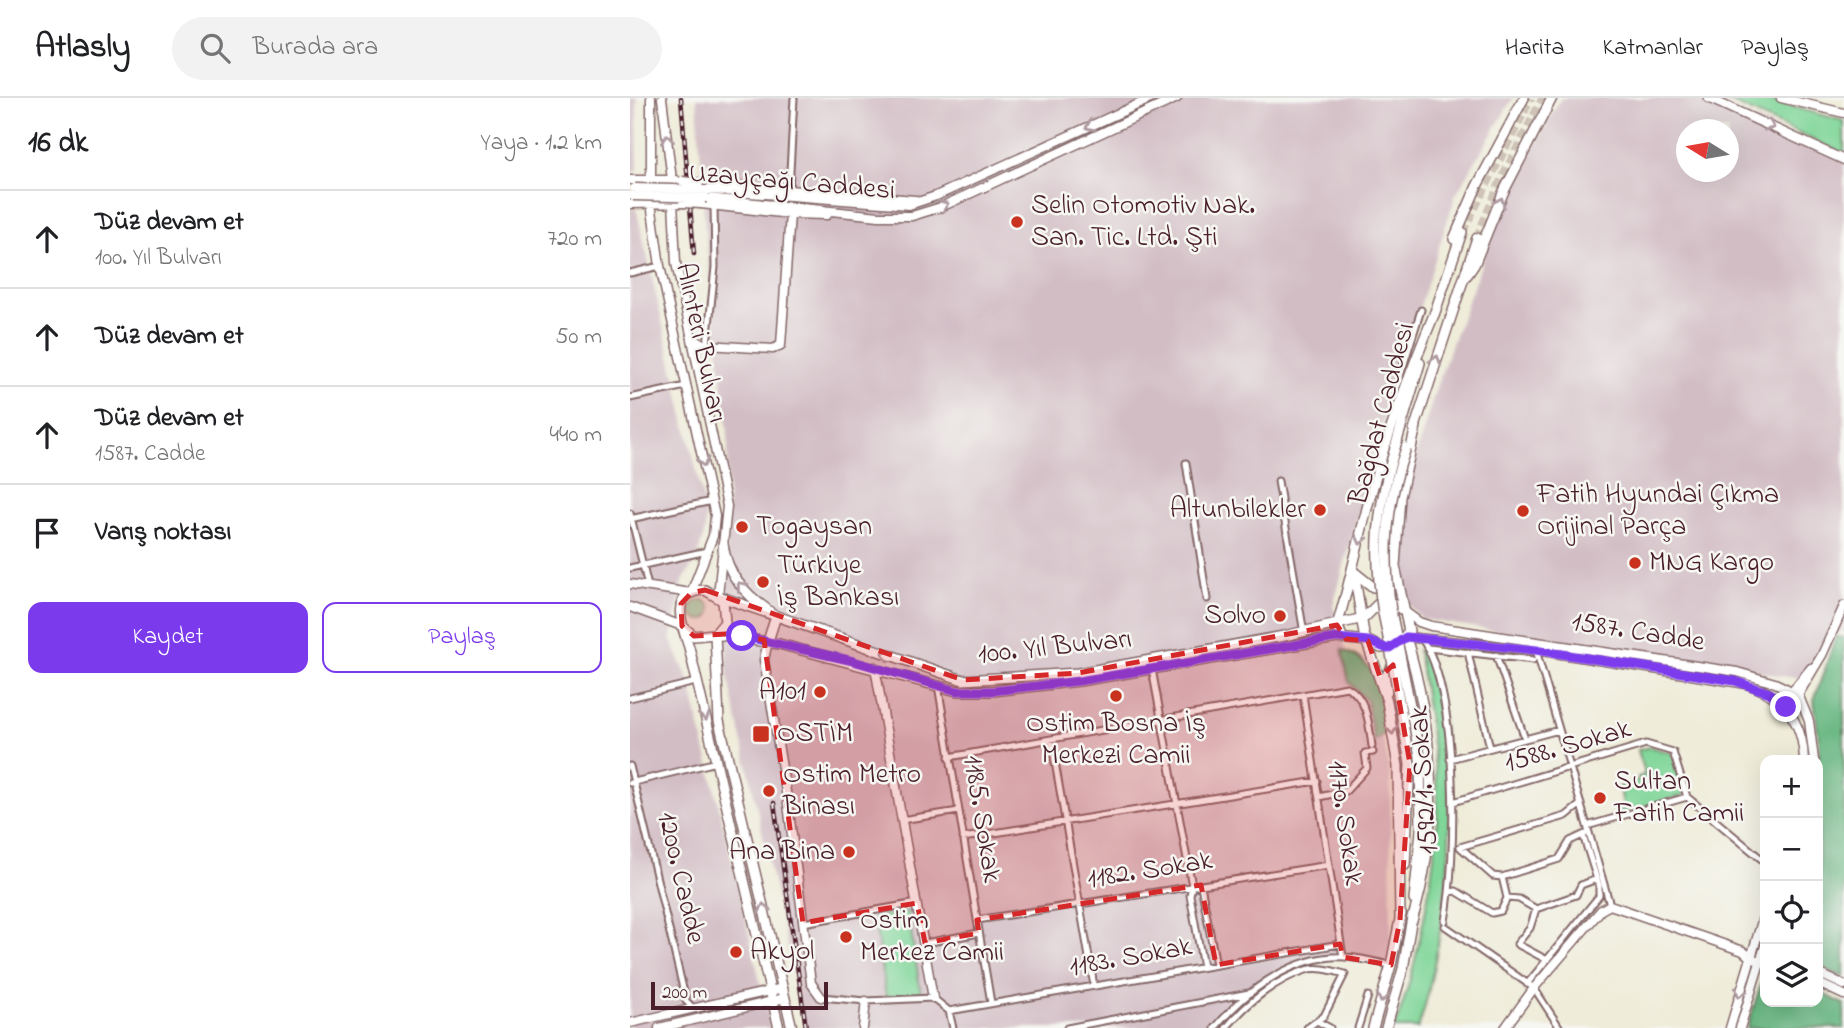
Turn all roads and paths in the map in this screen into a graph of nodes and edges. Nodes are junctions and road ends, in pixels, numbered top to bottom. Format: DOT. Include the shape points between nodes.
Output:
graph roads {
  1 [pos="651,98"];
  2 [pos="662,98"];
  3 [pos="794,98"];
  4 [pos="1152,98"];
  5 [pos="1177,98"];
  6 [pos="1524,98"];
  7 [pos="1552,98"];
  8 [pos="1708,98"];
  9 [pos="1781,98"];
  10 [pos="1817,102"];
  11 [pos="1844,113"];
  12 [pos="1844,160"];
  13 [pos="651,179"];
  14 [pos="671,180"];
  15 [pos="789,190"];
  16 [pos="631,192"];
  17 [pos="708,199"];
  18 [pos="915,200"];
  19 [pos="651,203"];
  20 [pos="672,203"];
  21 [pos="790,214"];
  22 [pos="861,214"];
  23 [pos="1462,232"];
  24 [pos="1477,238"];
  25 [pos="660,266"];
  26 [pos="630,273"];
  27 [pos="1445,278"];
  28 [pos="1460,285"];
  29 [pos="1421,310"];
  30 [pos="1434,312"];
  31 [pos="692,340"];
  32 [pos="707,345"];
  33 [pos="694,351"];
  34 [pos="686,386"];
  35 [pos="1395,392"];
  36 [pos="630,398"];
  37 [pos="1416,426"];
  38 [pos="1186,463"];
  39 [pos="1278,481"];
  40 [pos="712,501"];
  41 [pos="631,517"];
  42 [pos="723,544"];
  43 [pos="707,551"];
  44 [pos="642,565"];
  45 [pos="630,568"];
  46 [pos="1396,570"];
  47 [pos="1354,572"];
  48 [pos="630,584"];
  49 [pos="648,586"];
  50 [pos="691,593"];
  51 [pos="718,596"];
  52 [pos="1207,599"];
  53 [pos="1844,606"];
  54 [pos="630,607"];
  55 [pos="1404,611"];
  56 [pos="1387,612"];
  57 [pos="776,616"];
  58 [pos="1364,618"];
  59 [pos="1337,625"];
  60 [pos="682,626"];
  61 [pos="1304,632"];
  62 [pos="715,634"];
  63 [pos="1336,638"];
  64 [pos="1422,639"];
  65 [pos="1397,640"];
  66 [pos="768,641"];
  67 [pos="1368,641"];
  68 [pos="1428,648"];
  69 [pos="1536,650"];
  70 [pos="1468,652"];
  71 [pos="1496,654"];
  72 [pos="1533,660"];
  73 [pos="875,667"];
  74 [pos="1152,669"];
  75 [pos="1414,670"];
  76 [pos="696,682"];
  77 [pos="937,684"];
  78 [pos="1795,693"];
  79 [pos="1303,695"];
  80 [pos="630,698"];
  81 [pos="1387,701"];
  82 [pos="1784,706"];
  83 [pos="1161,719"];
  84 [pos="1559,730"];
  85 [pos="1051,739"];
  86 [pos="1525,739"];
  87 [pos="1490,748"];
  88 [pos="1803,755"];
  89 [pos="1813,755"];
  90 [pos="950,757"];
  91 [pos="1450,759"];
  92 [pos="717,762"];
  93 [pos="630,766"];
  94 [pos="1570,767"];
  95 [pos="1317,781"];
  96 [pos="632,782"];
  97 [pos="1319,797"];
  98 [pos="1687,797"];
  99 [pos="1453,802"];
  100 [pos="1177,804"];
  101 [pos="1581,804"];
  102 [pos="959,811"];
  103 [pos="901,820"];
  104 [pos="1066,822"];
  105 [pos="1587,826"];
  106 [pos="1586,834"];
  107 [pos="963,838"];
  108 [pos="1457,848"];
  109 [pos="1760,858"];
  110 [pos="1329,865"];
  111 [pos="1502,877"];
  112 [pos="1597,879"];
  113 [pos="1201,885"];
  114 [pos="1192,886"];
  115 [pos="1450,892"];
  116 [pos="1507,898"];
  117 [pos="917,903"];
  118 [pos="1080,903"];
  119 [pos="1610,905"];
  120 [pos="1536,909"];
  121 [pos="977,920"];
  122 [pos="1400,920"];
  123 [pos="1412,921"];
  124 [pos="803,923"];
  125 [pos="1760,928"];
  126 [pos="979,933"];
  127 [pos="925,943"];
  128 [pos="1340,944"];
  129 [pos="1743,951"];
  130 [pos="1760,952"];
  131 [pos="1752,954"];
  132 [pos="1343,957"];
  133 [pos="1547,960"];
  134 [pos="1760,960"];
  135 [pos="1740,961"];
  136 [pos="1216,965"];
  137 [pos="1391,965"];
  138 [pos="1203,967"];
  139 [pos="1760,971"];
  140 [pos="1823,975"];
  141 [pos="1844,985"];
  142 [pos="1094,986"];
  143 [pos="1530,986"];
  144 [pos="1823,986"];
  145 [pos="784,993"];
  146 [pos="1249,993"];
  147 [pos="1844,995"];
  148 [pos="771,996"];
  149 [pos="1368,996"];
  150 [pos="821,997"];
  151 [pos="933,998"];
  152 [pos="686,1001"];
  153 [pos="866,1001"];
  154 [pos="991,1003"];
  155 [pos="694,1009"];
  156 [pos="949,1011"];
  157 [pos="680,1012"];
  158 [pos="1317,1021"];
  159 [pos="630,1023"];
  160 [pos="696,1024"];
  161 [pos="685,1025"];
  162 [pos="659,1028"];
  163 [pos="779,1028"];
  164 [pos="792,1028"];
  165 [pos="863,1028"];
  166 [pos="953,1028"];
  167 [pos="1067,1028"];
  168 [pos="1215,1028"];
  169 [pos="1226,1028"];
  170 [pos="1307,1028"];
  171 [pos="1330,1028"];
  172 [pos="1358,1028"];
  173 [pos="1373,1028"];
  174 [pos="1386,1028"];
  175 [pos="1505,1028"];
  176 [pos="1560,1028"];
  177 [pos="1730,1028"];
  178 [pos="1740,1028"];
  1 -- 13 [label="main road, Alınteri Bulvarı"];
  14 -- 2 [label="main road, Alınteri Bulvarı, one-way"];
  3 -- 15 [label="street"];
  4 -- 18 [label="main road, Uzayçağı Caddesi, one-way" via="936,196"];
  22 -- 5 [label="main road, Uzayçağı Caddesi, one-way" via="912,216 941,207"];
  6 -- 27 [label="main road" via="1457,230"];
  28 -- 7 [label="main road, one-way" via="1474,265 1503,193"];
  8 -- 12 [label="main road, one-way"];
  9 -- 10 [label="main road"];
  10 -- 11 [label="main road"];
  13 -- 14 [label="main road"];
  13 -- 16 [label="main road"];
  13 -- 19 [label="main road, Alınteri Bulvarı"];
  14 -- 15 [label="main road, bridge"];
  14 -- 20 [label="main road, Alınteri Bulvarı"];
  15 -- 18 [label="main road"];
  16 -- 17 [label="main road, Uzayçağı Caddesi, bridge"];
  16 -- 19 [label="main road"];
  17 -- 18 [label="main road, Uzayçağı Caddesi" via="877,205 909,205"];
  17 -- 20 [label="main road, bridge"];
  17 -- 21 [label="main road"];
  17 -- 22 [label="main road, Uzayçağı Caddesi"];
  17 -- 32 [label="street" via="715,267"];
  19 -- 20 [label="main road"];
  19 -- 25 [label="main road, Alınteri Bulvarı"];
  20 -- 31 [label="main road, Alınteri Bulvarı" via="676,263"];
  21 -- 22 [label="main road"];
  21 -- 32 [label="main road, Uzayçağı Caddesi" via="781,345 773,349"];
  23 -- 27 [label="main road, Bağdat Caddesi"];
  24 -- 28 [label="main road, Bağdat Caddesi"];
  25 -- 26 [label="street"];
  25 -- 34 [label="main road, Alınteri Bulvarı"];
  27 -- 30 [label="main road, Bağdat Caddesi"];
  37 -- 28 [label="main road, Bağdat Caddesi, one-way"];
  29 -- 35 [label="street"];
  30 -- 47 [label="main road, one-way" via="1371,492"];
  30 -- 56 [label="main road, Bağdat Caddesi, bridge" via="1377,518 1376,556"];
  31 -- 32 [label="main road, Uzayçağı Caddesi"];
  31 -- 33 [label="main road, Alınteri Bulvarı"];
  32 -- 33 [label="main road, Uzayçağı Caddesi"];
  33 -- 42 [label="main road, Alınteri Bulvarı" via="727,506"];
  34 -- 36 [label="street"];
  34 -- 40 [label="main road, Alınteri Bulvarı, one-way"];
  37 -- 46 [label="main road" via="1398,512"];
  37 -- 56 [label="main road, Bağdat Caddesi, bridge" via="1392,485 1386,521"];
  38 -- 52 [label="street"];
  39 -- 61 [label="street"];
  40 -- 41 [label="street"];
  40 -- 43 [label="main road, Alınteri Bulvarı" via="715,516"];
  41 -- 44 [label="street"];
  42 -- 51 [label="main road, Alınteri Bulvarı"];
  57 -- 42 [label="main road, one-way" via="740,587 730,572"];
  43 -- 44 [label="street"];
  43 -- 50 [label="main road, Alınteri Bulvarı"];
  44 -- 45 [label="street"];
  44 -- 49 [label="street"];
  46 -- 47 [label="main road" via="1385,586 1373,587"];
  46 -- 55 [label="main road"];
  47 -- 58 [label="main road"];
  47 -- 59 [label="main road"];
  48 -- 49 [label="main road"];
  49 -- 50 [label="main road"];
  50 -- 51 [label="main road" via="705,590"];
  50 -- 60 [label="main road" via="679,611"];
  51 -- 57 [label="main road, 100. Yıl Bulvarı"];
  51 -- 62 [label="main road" via="727,615"];
  53 -- 78 [label="main road" via="1822,655"];
  54 -- 60 [label="main road"];
  55 -- 58 [label="main road" via="1392,603 1378,604"];
  55 -- 65 [label="main road" via="1409,624"];
  55 -- 78 [label="main road, 1587. Cadde" via="1431,626 1737,672"];
  56 -- 65 [label="main road"];
  61 -- 57 [label="main road, 100. Yıl Bulvarı, one-way" via="1077,673 963,680"];
  57 -- 66 [label="main road"];
  58 -- 59 [label="main road, 100. Yıl Bulvarı"];
  58 -- 67 [label="main road"];
  59 -- 61 [label="main road, 100. Yıl Bulvarı"];
  59 -- 63 [label="main road" via="1342,630"];
  60 -- 62 [label="main road" via="694,636"];
  60 -- 76 [label="main road"];
  62 -- 66 [label="main road, 100. Yıl Bulvarı"];
  145 -- 62 [label="main road, one-way" via="719,721"];
  63 -- 67 [label="main road, 100. Yıl Bulvarı"];
  63 -- 74 [label="main road, 100. Yıl Bulvarı"];
  64 -- 65 [label="main road, 1587. Cadde"];
  64 -- 68 [label="street, 1592/1. Sokak"];
  64 -- 69 [label="main road, 1587. Cadde"];
  65 -- 67 [label="main road" via="1388,649"];
  65 -- 75 [label="main road"];
  65 -- 122 [label="main road, bridge" via="1410,764"];
  65 -- 123 [label="main road, bridge" via="1420,756 1421,831"];
  66 -- 73 [label="main road, 100. Yıl Bulvarı"];
  66 -- 124 [label="main road" via="764,660"];
  67 -- 81 [label="main road"];
  68 -- 70 [label="street"];
  68 -- 91 [label="street, 1592/1. Sokak" via="1442,698"];
  69 -- 82 [label="main road, 1587. Cadde" via="1735,681 1770,693"];
  69 -- 84 [label="street"];
  70 -- 71 [label="street"];
  70 -- 87 [label="street"];
  71 -- 72 [label="street"];
  71 -- 86 [label="street"];
  73 -- 77 [label="main road, 100. Yıl Bulvarı"];
  73 -- 103 [label="main road"];
  74 -- 77 [label="main road, 100. Yıl Bulvarı" via="993,691 957,691"];
  74 -- 83 [label="street"];
  75 -- 81 [label="main road" via="1397,660 1390,668"];
  75 -- 123 [label="main road" via="1432,810 1423,883"];
  76 -- 80 [label="street"];
  76 -- 92 [label="main road, one-way"];
  77 -- 90 [label="street, 1185. Sokak"];
  78 -- 82 [label="main road" via="1797,705"];
  78 -- 82 [label="main road" via="1782,694"];
  78 -- 89 [label="main road" via="1809,721"];
  79 -- 83 [label="street"];
  79 -- 95 [label="street, 1170. Sokak"];
  79 -- 97 [label="street" via="1347,687 1355,691 1364,706 1372,749 1365,753 1367,768 1346,791"];
  81 -- 122 [label="main road, one-way" via="1398,778"];
  82 -- 88 [label="main road" via="1801,733"];
  83 -- 85 [label="street"];
  83 -- 100 [label="street"];
  84 -- 86 [label="street"];
  84 -- 94 [label="street"];
  85 -- 90 [label="street"];
  85 -- 104 [label="street"];
  86 -- 87 [label="street"];
  87 -- 91 [label="street"];
  90 -- 102 [label="street, 1185. Sokak"];
  91 -- 99 [label="street, 1592/1. Sokak"];
  92 -- 96 [label="street"];
  92 -- 148 [label="main road"];
  93 -- 96 [label="street, 1200. Cadde"];
  94 -- 98 [label="street, 1588. Sokak" via="1646,744 1673,752"];
  94 -- 99 [label="street, 1588. Sokak"];
  94 -- 101 [label="street"];
  95 -- 97 [label="street, 1170. Sokak"];
  95 -- 100 [label="street"];
  96 -- 152 [label="street, 1200. Cadde"];
  97 -- 110 [label="street, 1170. Sokak"];
  98 -- 105 [label="street"];
  98 -- 109 [label="street"];
  99 -- 108 [label="street, 1592/1. Sokak"];
  100 -- 104 [label="street"];
  100 -- 114 [label="street"];
  101 -- 105 [label="street"];
  101 -- 108 [label="street" via="1566,816"];
  102 -- 103 [label="street"];
  102 -- 107 [label="street, 1185. Sokak"];
  103 -- 117 [label="main road"];
  104 -- 107 [label="street"];
  104 -- 118 [label="street"];
  105 -- 106 [label="street"];
  106 -- 111 [label="street" via="1570,841 1559,859"];
  106 -- 112 [label="street"];
  106 -- 119 [label="street"];
  107 -- 121 [label="street, 1185. Sokak"];
  108 -- 111 [label="street" via="1493,876"];
  108 -- 115 [label="street, 1592/1. Sokak"];
  110 -- 113 [label="street, 1182. Sokak"];
  110 -- 128 [label="street, 1170. Sokak"];
  111 -- 116 [label="street"];
  112 -- 120 [label="street" via="1581,885 1576,895"];
  112 -- 133 [label="street" via="1598,899"];
  113 -- 114 [label="street, 1182. Sokak"];
  113 -- 136 [label="street"];
  114 -- 118 [label="street, 1182. Sokak"];
  114 -- 138 [label="street"];
  115 -- 116 [label="street" via="1456,891 1492,913 1501,911"];
  115 -- 143 [label="street, 1592/1. Sokak" via="1445,924"];
  116 -- 120 [label="street"];
  117 -- 124 [label="street"];
  117 -- 127 [label="main road"];
  118 -- 121 [label="street, 1182. Sokak"];
  118 -- 142 [label="street"];
  119 -- 129 [label="main road"];
  119 -- 143 [label="main road"];
  120 -- 133 [label="street" via="1530,928 1517,944"];
  121 -- 126 [label="street, 1185. Sokak"];
  122 -- 137 [label="main road"];
  123 -- 174 [label="main road"];
  124 -- 150 [label="main road" via="811,983"];
  125 -- 131 [label="main road"];
  126 -- 127 [label="street"];
  126 -- 154 [label="street, 1185. Sokak"];
  127 -- 151 [label="main road"];
  128 -- 132 [label="street, 1170. Sokak"];
  128 -- 136 [label="street, 1183. Sokak"];
  129 -- 131 [label="main road"];
  129 -- 135 [label="street"];
  130 -- 131 [label="main road"];
  131 -- 134 [label="main road"];
  131 -- 177 [label="main road, one-way"];
  132 -- 137 [label="street"];
  132 -- 146 [label="street" via="1304,962"];
  133 -- 143 [label="street"];
  136 -- 138 [label="street, 1183. Sokak"];
  137 -- 173 [label="main road, one-way"];
  138 -- 142 [label="street, 1183. Sokak"];
  139 -- 178 [label="main road"];
  140 -- 141 [label="main road"];
  142 -- 154 [label="street, 1183. Sokak"];
  143 -- 175 [label="main road"];
  143 -- 176 [label="street"];
  144 -- 147 [label="main road"];
  145 -- 148 [label="main road"];
  145 -- 164 [label="main road"];
  146 -- 167 [label="street"];
  146 -- 168 [label="street"];
  148 -- 155 [label="main road"];
  148 -- 160 [label="main road"];
  148 -- 163 [label="main road"];
  149 -- 172 [label="street"];
  150 -- 153 [label="street"];
  151 -- 153 [label="street"];
  151 -- 156 [label="street"];
  152 -- 155 [label="street"];
  152 -- 157 [label="street"];
  153 -- 165 [label="main road"];
  154 -- 156 [label="street, 1183. Sokak"];
  155 -- 157 [label="main road"];
  155 -- 160 [label="main road"];
  156 -- 166 [label="street"];
  157 -- 159 [label="main road"];
  157 -- 161 [label="main road"];
  158 -- 169 [label="street" via="1345,974 1308,969 1265,992"];
  158 -- 170 [label="street"];
  158 -- 171 [label="street"];
  160 -- 161 [label="main road"];
  161 -- 162 [label="main road"];
}
